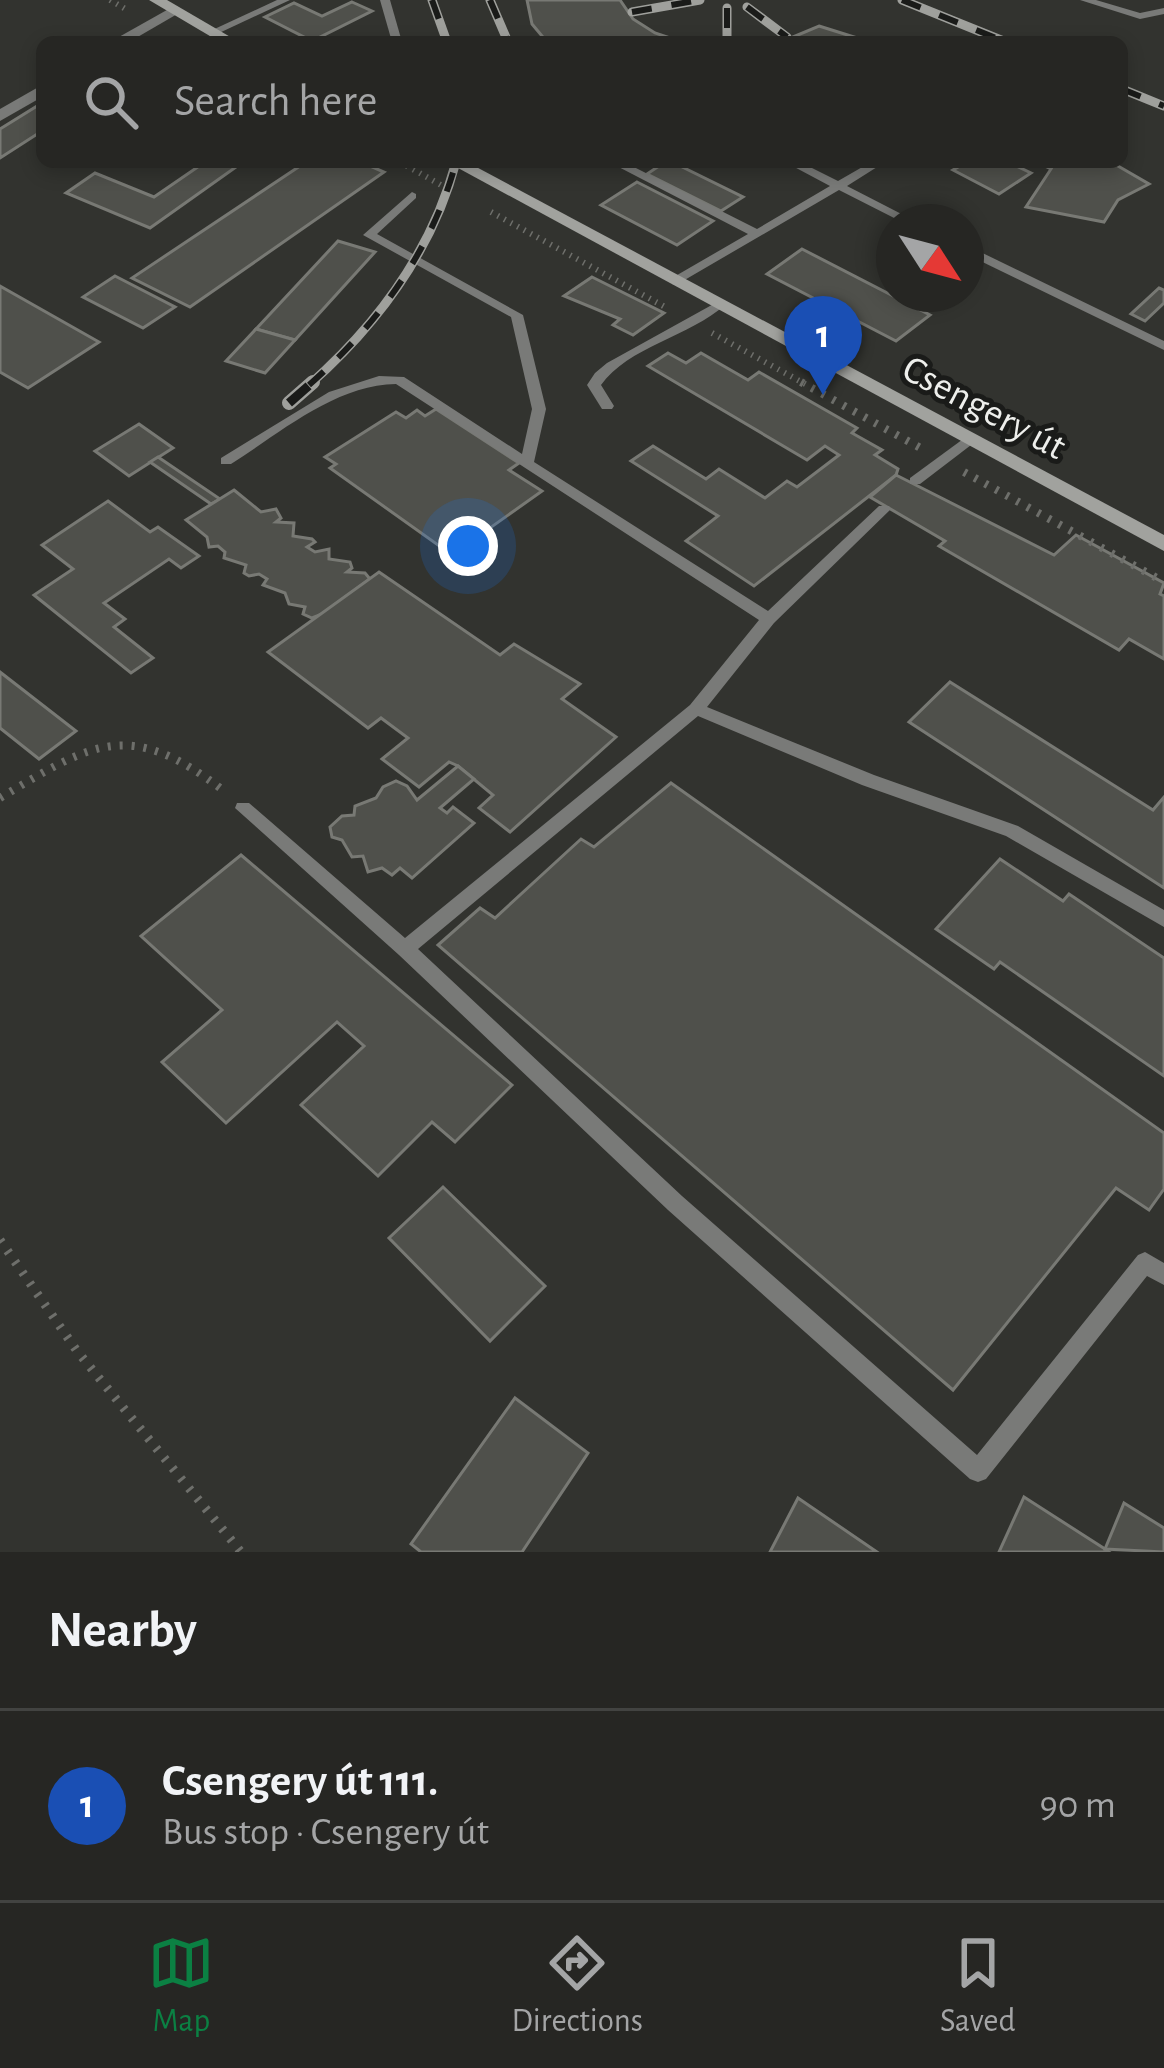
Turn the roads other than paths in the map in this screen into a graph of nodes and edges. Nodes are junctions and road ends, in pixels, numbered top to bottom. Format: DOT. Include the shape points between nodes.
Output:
graph roads {
  1 [pos="156,0"];
  2 [pos="285,0"];
  3 [pos="385,0"];
  4 [pos="1085,0"];
  5 [pos="174,10"];
  6 [pos="1164,11"];
  7 [pos="212,32"];
  8 [pos="128,36"];
  9 [pos="220,36"];
  10 [pos="396,36"];
  11 [pos="36,94"];
  12 [pos="0,116"];
  13 [pos="465,168"];
  14 [pos="627,168"];
  15 [pos="802,168"];
  16 [pos="868,168"];
  17 [pos="837,186"];
  18 [pos="412,196"];
  19 [pos="876,205"];
  20 [pos="754,232"];
  21 [pos="984,258"];
  22 [pos="676,281"];
  23 [pos="718,305"];
  24 [pos="1164,346"];
  25 [pos="608,406"];
  26 [pos="970,440"];
  27 [pos="226,460"];
  28 [pos="527,464"];
  29 [pos="915,482"];
  30 [pos="884,508"];
  31 [pos="1164,544"];
  32 [pos="769,619"];
  33 [pos="695,709"];
  34 [pos="244,808"];
  35 [pos="1164,919"];
  36 [pos="405,949"];
  37 [pos="1164,1275"];
  1 -- 5 [label="main road"];
  2 -- 7 [label="lane"];
  3 -- 10 [label="lane"];
  4 -- 6 [label="lane" via="1140,16"];
  5 -- 7 [label="main road"];
  5 -- 8 [label="street"];
  7 -- 9 [label="main road"];
  11 -- 12 [label="street"];
  13 -- 22 [label="main road, Csengery út"];
  14 -- 20 [label="lane"];
  15 -- 17 [label="lane"];
  16 -- 17 [label="lane"];
  17 -- 19 [label="lane"];
  17 -- 20 [label="lane"];
  18 -- 28 [label="lane" via="369,236 517,315 539,409"];
  20 -- 22 [label="lane"];
  21 -- 24 [label="lane"];
  22 -- 23 [label="main road, Csengery út"];
  23 -- 25 [label="lane" via="604,366 594,385"];
  23 -- 26 [label="main road, Csengery út"];
  26 -- 29 [label="lane"];
  26 -- 31 [label="main road, Csengery út"];
  27 -- 28 [label="lane" via="360,382 388,378"];
  28 -- 32 [label="lane"];
  30 -- 32 [label="lane"];
  32 -- 33 [label="lane"];
  33 -- 35 [label="lane" via="1012,831"];
  33 -- 36 [label="lane"];
  34 -- 36 [label="lane"];
  36 -- 37 [label="lane" via="978,1471 1145,1262"];
}
